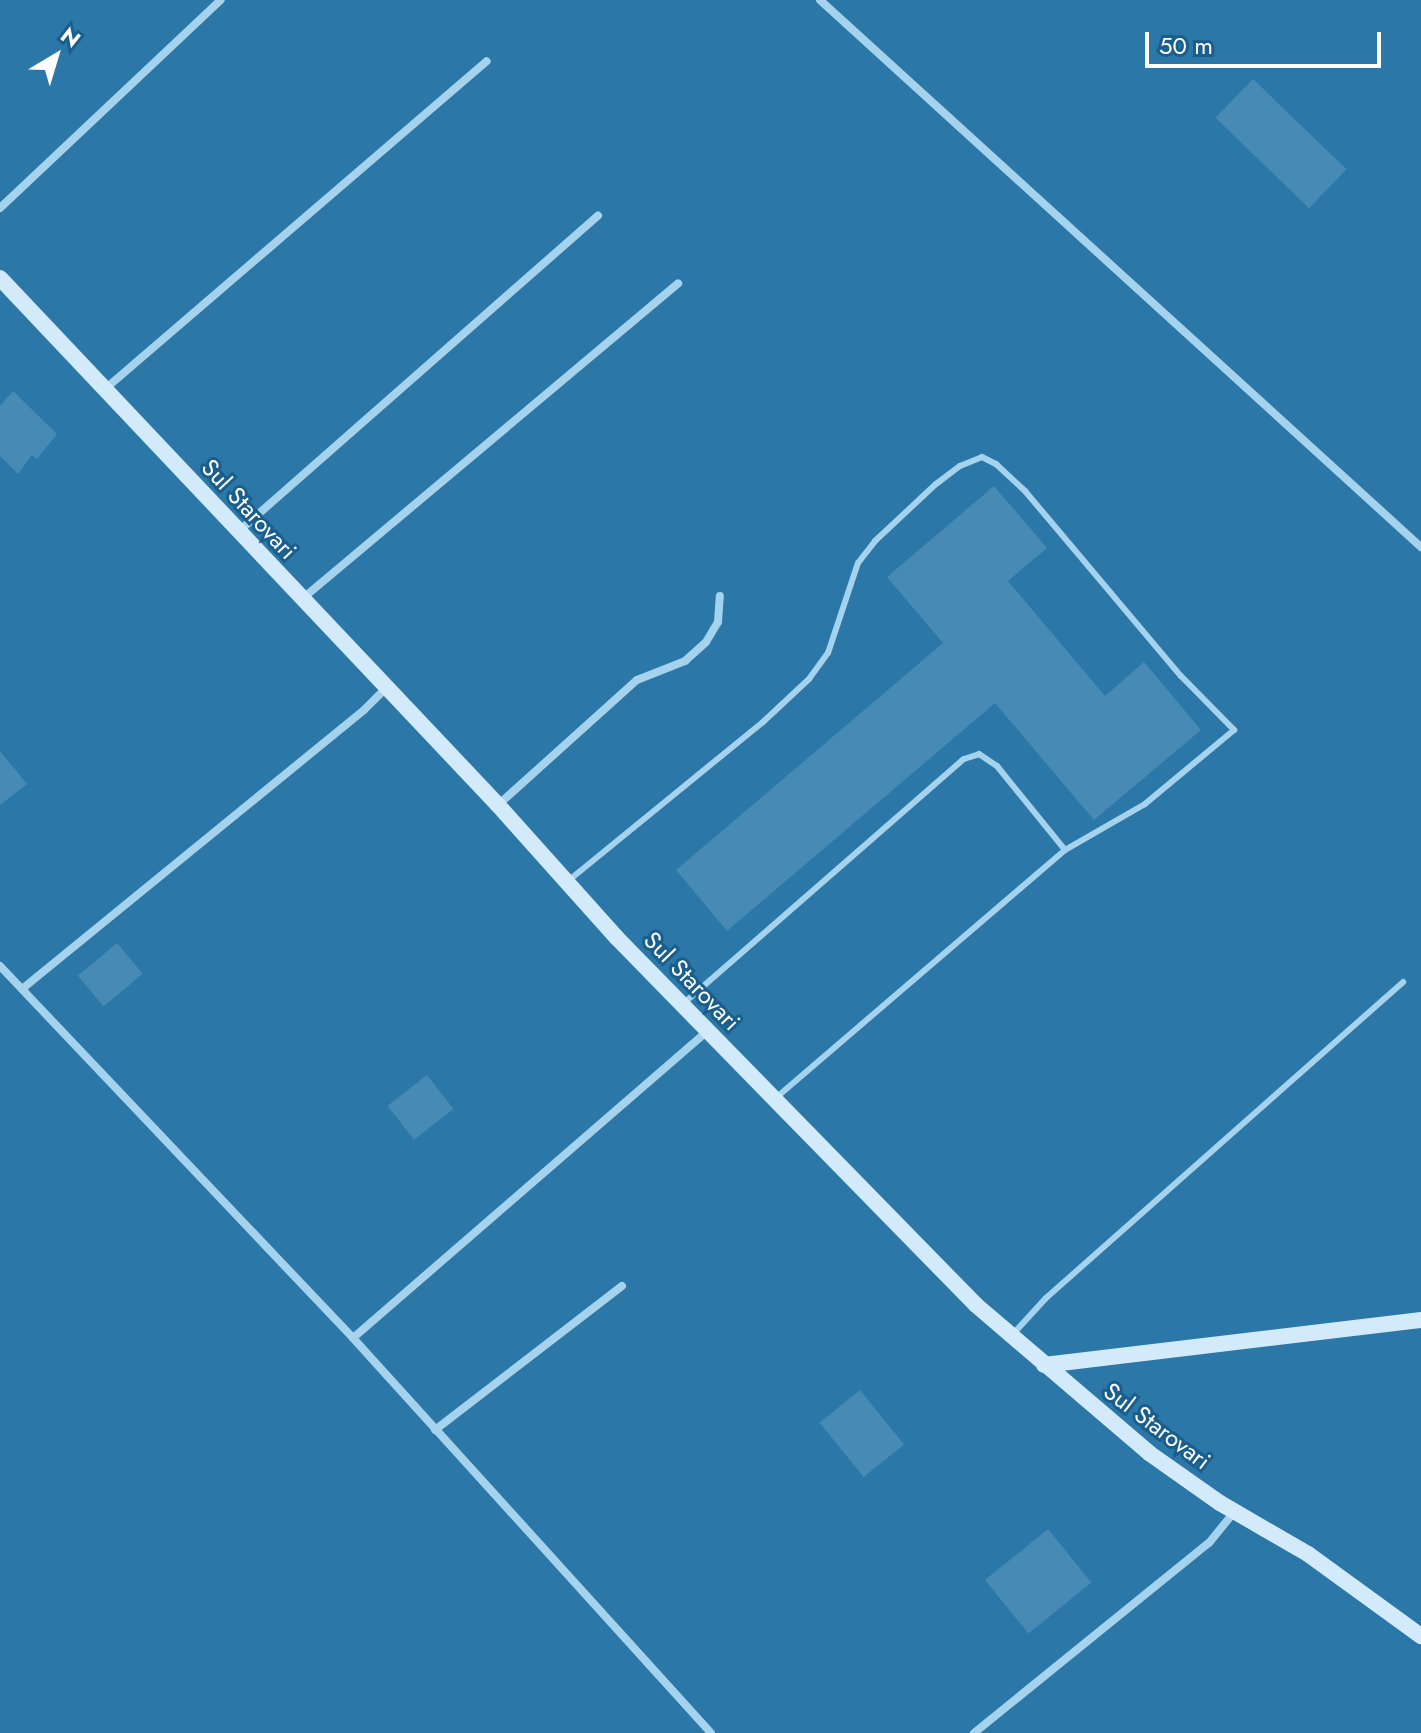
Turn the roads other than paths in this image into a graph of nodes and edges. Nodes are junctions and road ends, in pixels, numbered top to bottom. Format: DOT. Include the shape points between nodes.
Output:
graph roads {
  1 [pos="221,0"];
  2 [pos="820,0"];
  3 [pos="487,61"];
  4 [pos="0,208"];
  5 [pos="598,216"];
  6 [pos="0,278"];
  7 [pos="678,283"];
  8 [pos="105,389"];
  9 [pos="239,532"];
  10 [pos="1421,547"];
  11 [pos="720,596"];
  12 [pos="301,600"];
  13 [pos="386,688"];
  14 [pos="498,805"];
  15 [pos="1065,850"];
  16 [pos="568,881"];
  17 [pos="0,966"];
  18 [pos="1403,982"];
  19 [pos="22,989"];
  20 [pos="681,1005"];
  21 [pos="707,1031"];
  22 [pos="774,1100"];
  23 [pos="622,1286"];
  24 [pos="1421,1320"];
  25 [pos="1010,1336"];
  26 [pos="353,1338"];
  27 [pos="1044,1365"];
  28 [pos="435,1430"];
  29 [pos="1234,1512"];
  30 [pos="1421,1636"];
  31 [pos="711,1733"];
  32 [pos="974,1733"];
  1 -- 4 [label="street"];
  2 -- 10 [label="street"];
  3 -- 8 [label="street"];
  5 -- 9 [label="street"];
  6 -- 8 [label="main road, Sul Starovari"];
  7 -- 12 [label="street"];
  8 -- 9 [label="main road, Sul Starovari"];
  9 -- 12 [label="main road, Sul Starovari"];
  11 -- 14 [label="street" via="718,622 706,642 685,661 637,680"];
  12 -- 13 [label="main road, Sul Starovari"];
  13 -- 14 [label="main road, Sul Starovari"];
  13 -- 19 [label="street"];
  14 -- 16 [label="main road, Sul Starovari"];
  15 -- 16 [label="lane" via="1145,804 1234,730 1181,676 1025,491 982,457 936,484 866,552 848,584 828,653 809,679"];
  15 -- 20 [label="lane" via="997,766 979,754 964,759"];
  15 -- 22 [label="lane"];
  16 -- 20 [label="main road, Sul Starovari"];
  17 -- 19 [label="street"];
  18 -- 25 [label="lane" via="1046,1298"];
  19 -- 26 [label="street"];
  20 -- 21 [label="main road, Sul Starovari"];
  21 -- 22 [label="main road, Sul Starovari"];
  21 -- 26 [label="street"];
  22 -- 25 [label="main road, Sul Starovari"];
  23 -- 28 [label="street"];
  24 -- 27 [label="main road"];
  25 -- 27 [label="main road, Sul Starovari"];
  26 -- 28 [label="street"];
  27 -- 29 [label="main road, Sul Starovari" via="1149,1453"];
  28 -- 31 [label="street"];
  29 -- 30 [label="main road, Sul Starovari" via="1308,1554"];
  29 -- 32 [label="street" via="1209,1543"];
}
